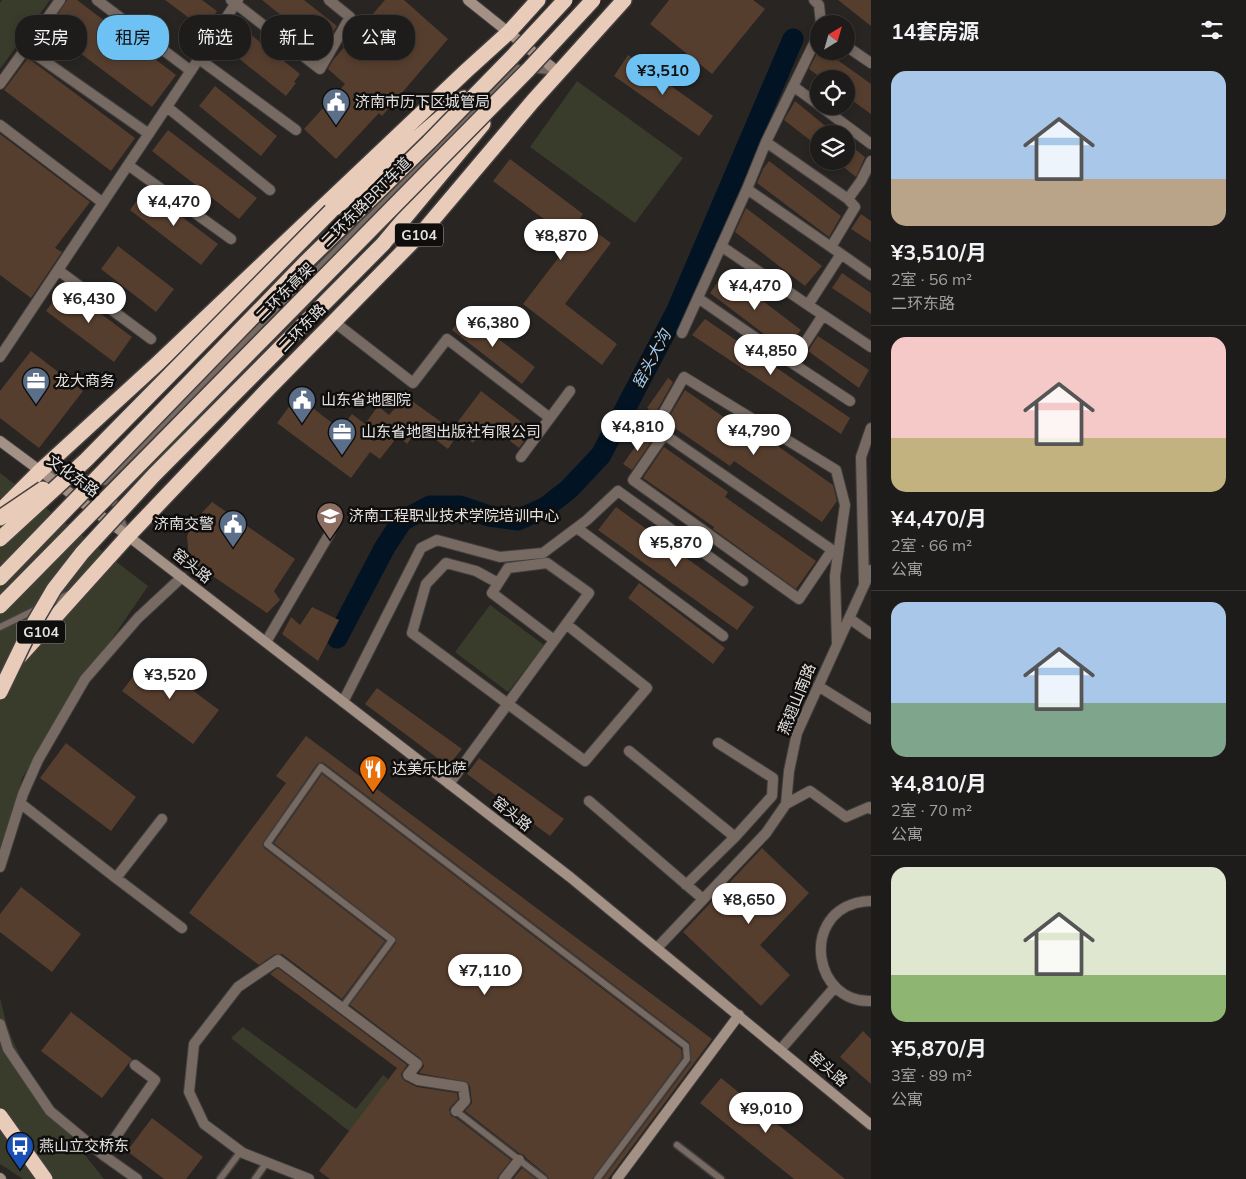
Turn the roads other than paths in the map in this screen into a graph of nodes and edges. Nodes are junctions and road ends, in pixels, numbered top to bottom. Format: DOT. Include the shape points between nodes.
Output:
graph roads {
  1 [pos="60,0"];
  2 [pos="97,0"];
  3 [pos="330,0"];
  4 [pos="468,0"];
  5 [pos="538,0"];
  6 [pos="565,0"];
  7 [pos="593,0"];
  8 [pos="624,0"];
  9 [pos="814,0"];
  10 [pos="235,1"];
  11 [pos="49,15"];
  12 [pos="226,15"];
  13 [pos="820,15"];
  14 [pos="510,36"];
  15 [pos="810,51"];
  16 [pos="855,52"];
  17 [pos="17,60"];
  18 [pos="43,60"];
  19 [pos="198,60"];
  20 [pos="200,60"];
  21 [pos="518,61"];
  22 [pos="871,63"];
  23 [pos="191,71"];
  24 [pos="558,72"];
  25 [pos="0,84"];
  26 [pos="793,86"];
  27 [pos="810,99"];
  28 [pos="167,107"];
  29 [pos="832,115"];
  30 [pos="0,125"];
  31 [pos="296,130"];
  32 [pos="148,134"];
  33 [pos="766,142"];
  34 [pos="871,144"];
  35 [pos="871,161"];
  36 [pos="128,165"];
  37 [pos="747,189"];
  38 [pos="270,190"];
  39 [pos="848,199"];
  40 [pos="103,202"];
  41 [pos="231,239"];
  42 [pos="721,246"];
  43 [pos="831,247"];
  44 [pos="841,254"];
  45 [pos="58,270"];
  46 [pos="871,275"];
  47 [pos="698,298"];
  48 [pos="808,305"];
  49 [pos="823,315"];
  50 [pos="333,321"];
  51 [pos="682,333"];
  52 [pos="151,339"];
  53 [pos="871,347"];
  54 [pos="0,357"];
  55 [pos="792,363"];
  56 [pos="570,391"];
  57 [pos="850,400"];
  58 [pos="550,418"];
  59 [pos="871,428"];
  60 [pos="664,434"];
  61 [pos="0,440"];
  62 [pos="521,457"];
  63 [pos="86,460"];
  64 [pos="40,471"];
  65 [pos="105,482"];
  66 [pos="0,512"];
  67 [pos="0,518"];
  68 [pos="577,528"];
  69 [pos="330,533"];
  70 [pos="128,536"];
  71 [pos="0,539"];
  72 [pos="835,552"];
  73 [pos="871,570"];
  74 [pos="182,577"];
  75 [pos="0,578"];
  76 [pos="743,582"];
  77 [pos="498,583"];
  78 [pos="864,584"];
  79 [pos="82,588"];
  80 [pos="0,606"];
  81 [pos="849,618"];
  82 [pos="566,624"];
  83 [pos="0,627"];
  84 [pos="871,634"];
  85 [pos="723,636"];
  86 [pos="554,640"];
  87 [pos="266,642"];
  88 [pos="837,644"];
  89 [pos="0,677"];
  90 [pos="818,686"];
  91 [pos="0,692"];
  92 [pos="343,702"];
  93 [pos="507,704"];
  94 [pos="871,719"];
  95 [pos="718,743"];
  96 [pos="629,751"];
  97 [pos="449,784"];
  98 [pos="589,802"];
  99 [pos="20,803"];
  100 [pos="786,804"];
  101 [pos="871,809"];
  102 [pos="162,819"];
  103 [pos="735,837"];
  104 [pos="0,867"];
  105 [pos="116,878"];
  106 [pos="686,885"];
  107 [pos="703,900"];
  108 [pos="871,901"];
  109 [pos="182,928"];
  110 [pos="657,948"];
  111 [pos="835,987"];
  112 [pos="871,1001"];
  113 [pos="342,1008"];
  114 [pos="739,1015"];
  115 [pos="0,1024"];
  116 [pos="780,1050"];
  117 [pos="135,1065"];
  118 [pos="456,1111"];
  119 [pos="0,1116"];
  120 [pos="871,1124"];
  121 [pos="678,1144"];
  122 [pos="240,1151"];
  123 [pos="104,1154"];
  124 [pos="519,1160"];
  125 [pos="267,1162"];
  126 [pos="45,1179"];
  127 [pos="137,1179"];
  128 [pos="220,1179"];
  129 [pos="255,1179"];
  130 [pos="309,1179"];
  131 [pos="504,1179"];
  132 [pos="544,1179"];
  133 [pos="597,1179"];
  134 [pos="617,1179"];
  135 [pos="721,1179"];
  1 -- 11 [label="street"];
  2 -- 23 [label="street"];
  3 -- 10 [label="street" via="350,16 320,69"];
  4 -- 14 [label="main road"];
  5 -- 14 [label="highway"];
  6 -- 21 [label="highway, 二环东高架, bridge"];
  7 -- 21 [label="highway, 二环东高架, bridge"];
  8 -- 24 [label="highway, 二环东路 / G104"];
  9 -- 13 [label="street" via="819,5"];
  10 -- 12 [label="street"];
  14 -- 24 [label="main road"];
  14 -- 64 [label="highway" via="466,71"];
  15 -- 26 [label="street"];
  16 -- 22 [label="street"];
  17 -- 25 [label="street"];
  18 -- 32 [label="street"];
  19 -- 23 [label="street"];
  20 -- 31 [label="street"];
  21 -- 24 [label="lane"];
  21 -- 63 [label="highway, bridge" via="331,211"];
  21 -- 65 [label="lane, 二环东路BRT车道"];
  21 -- 75 [label="highway, 二环东高架, bridge" via="306,262"];
  21 -- 80 [label="highway, 二环东高架, bridge"];
  21 -- 91 [label="highway, bridge" via="383,244 154,475 82,553 30,630"];
  23 -- 28 [label="street"];
  24 -- 50 [label="highway, 二环东路 / G104" via="425,229"];
  26 -- 27 [label="street"];
  26 -- 33 [label="street"];
  28 -- 32 [label="street"];
  28 -- 38 [label="street"];
  29 -- 34 [label="street"];
  30 -- 40 [label="street"];
  32 -- 36 [label="street"];
  33 -- 37 [label="street"];
  33 -- 39 [label="street"];
  35 -- 39 [label="street"];
  36 -- 40 [label="street"];
  36 -- 41 [label="street"];
  37 -- 42 [label="street"];
  37 -- 43 [label="street"];
  39 -- 43 [label="street" via="855,207"];
  40 -- 45 [label="street"];
  42 -- 47 [label="street"];
  42 -- 48 [label="street"];
  43 -- 44 [label="street"];
  44 -- 46 [label="street"];
  44 -- 48 [label="street"];
  45 -- 52 [label="street"];
  45 -- 54 [label="street"];
  47 -- 51 [label="street"];
  47 -- 55 [label="street"];
  48 -- 49 [label="street"];
  49 -- 53 [label="street"];
  49 -- 55 [label="street"];
  50 -- 58 [label="street" via="413,383 447,339"];
  50 -- 70 [label="highway, 二环东路 / G104"];
  55 -- 57 [label="street"];
  56 -- 58 [label="street"];
  58 -- 62 [label="street"];
  59 -- 78 [label="street" via="862,457"];
  60 -- 72 [label="street"];
  60 -- 72 [label="street" via="633,480 799,599"];
  60 -- 72 [label="street" via="655,428 684,377 836,470 845,505"];
  61 -- 64 [label="main road, 文化东路"];
  63 -- 67 [label="highway, bridge"];
  63 -- 71 [label="highway, bridge"];
  64 -- 65 [label="lane"];
  64 -- 66 [label="highway"];
  64 -- 70 [label="main road, 文化东路"];
  65 -- 70 [label="lane"];
  68 -- 76 [label="street" via="618,491"];
  68 -- 85 [label="street"];
  68 -- 92 [label="street" via="543,553 500,557 437,540 421,548"];
  69 -- 87 [label="street"];
  70 -- 74 [label="main road, 窑头路"];
  70 -- 79 [label="highway, 二环东路 / G104"];
  72 -- 88 [label="street"];
  73 -- 78 [label="street, 燕翅山南路"];
  74 -- 87 [label="main road, 窑头路"];
  74 -- 99 [label="street" via="138,618 84,679 38,760"];
  77 -- 82 [label="street" via="508,568 547,563 589,593"];
  77 -- 86 [label="street" via="492,593"];
  77 -- 93 [label="street" via="446,563 426,584 412,633"];
  78 -- 81 [label="street, 燕翅山南路"];
  79 -- 83 [label="lane"];
  79 -- 89 [label="highway, 二环东路 / G104"];
  81 -- 84 [label="street"];
  81 -- 88 [label="street, 燕翅山南路"];
  82 -- 86 [label="street"];
  82 -- 93 [label="street" via="647,688 585,761"];
  86 -- 93 [label="street"];
  87 -- 92 [label="main road, 窑头路"];
  88 -- 90 [label="street, 燕翅山南路"];
  90 -- 94 [label="street"];
  90 -- 100 [label="street, 燕翅山南路" via="797,733"];
  92 -- 97 [label="main road, 窑头路"];
  93 -- 97 [label="street"];
  95 -- 103 [label="street" via="773,778 772,796"];
  96 -- 103 [label="street"];
  97 -- 110 [label="main road, 窑头路"];
  98 -- 106 [label="street"];
  99 -- 104 [label="street"];
  99 -- 105 [label="street"];
  100 -- 101 [label="street" via="810,791 846,817 869,807"];
  100 -- 107 [label="street, 燕翅山南路" via="766,833"];
  102 -- 105 [label="street"];
  103 -- 106 [label="street"];
  105 -- 109 [label="street"];
  106 -- 107 [label="street"];
  107 -- 110 [label="street, 燕翅山南路"];
  108 -- 111 [label="street" via="855,903 840,911 828,924 821,939 820,957 825,973"];
  110 -- 114 [label="main road, 窑头路"];
  111 -- 112 [label="street" via="848,997"];
  111 -- 116 [label="street"];
  113 -- 118 [label="street" via="417,1064 408,1075 418,1080 463,1087 465,1100"];
  113 -- 122 [label="street" via="278,960 238,987 194,1044 189,1092 204,1124"];
  113 -- 133 [label="lane" via="392,940 267,844 321,767 686,1046 687,1059"];
  114 -- 116 [label="main road, 窑头路"];
  114 -- 134 [label="main road"];
  115 -- 123 [label="street" via="8,1049 50,1111"];
  116 -- 120 [label="main road, 窑头路"];
  117 -- 123 [label="street" via="155,1080"];
  118 -- 124 [label="lane"];
  119 -- 126 [label="highway, bridge"];
  121 -- 135 [label="lane"];
  122 -- 125 [label="street"];
  122 -- 128 [label="lane"];
  123 -- 127 [label="street"];
  124 -- 131 [label="street"];
  124 -- 132 [label="lane"];
  125 -- 129 [label="lane"];
  125 -- 130 [label="street"];
}
